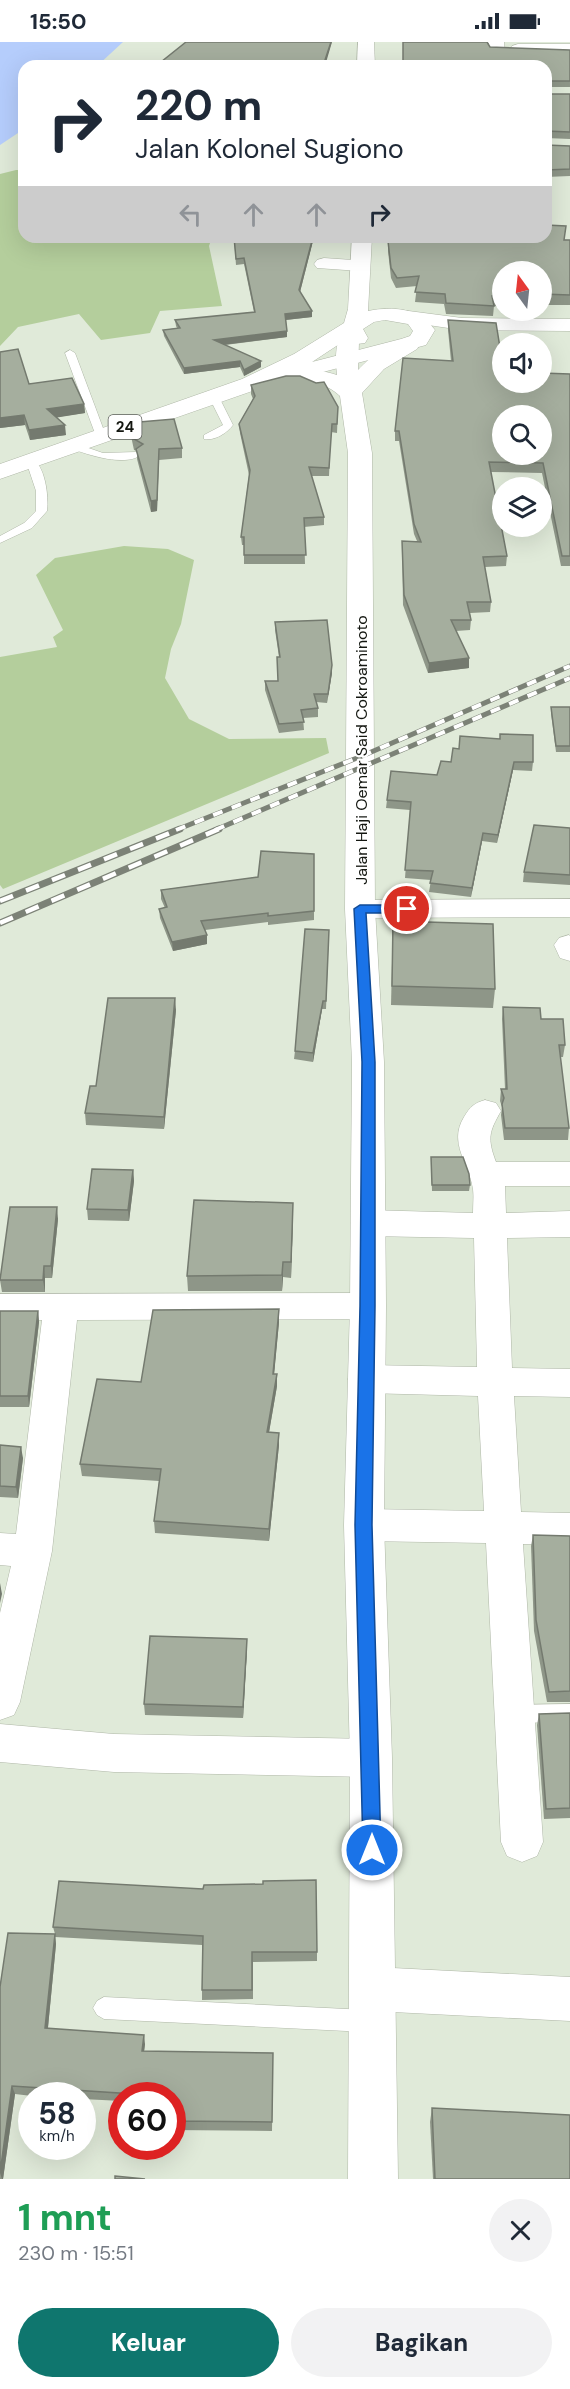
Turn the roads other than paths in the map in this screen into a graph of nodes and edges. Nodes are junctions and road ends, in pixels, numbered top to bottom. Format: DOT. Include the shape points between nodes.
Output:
graph roads {
  1 [pos="366,42"];
  2 [pos="496,45"];
  3 [pos="570,49"];
  4 [pos="366,60"];
  5 [pos="497,60"];
  6 [pos="362,243"];
  7 [pos="324,264"];
  8 [pos="360,266"];
  9 [pos="401,316"];
  10 [pos="482,325"];
  11 [pos="570,325"];
  12 [pos="353,328"];
  13 [pos="413,342"];
  14 [pos="70,352"];
  15 [pos="285,375"];
  16 [pos="348,377"];
  17 [pos="250,384"];
  18 [pos="214,397"];
  19 [pos="100,436"];
  20 [pos="208,437"];
  21 [pos="74,446"];
  22 [pos="136,455"];
  23 [pos="31,461"];
  24 [pos="0,472"];
  25 [pos="0,540"];
  26 [pos="570,908"];
  27 [pos="360,909"];
  28 [pos="485,1111"];
  29 [pos="485,1174"];
  30 [pos="570,1174"];
  31 [pos="368,1223"];
  32 [pos="570,1224"];
  33 [pos="490,1226"];
  34 [pos="368,1306"];
  35 [pos="0,1307"];
  36 [pos="61,1307"];
  37 [pos="366,1378"];
  38 [pos="495,1382"];
  39 [pos="570,1383"];
  40 [pos="364,1525"];
  41 [pos="502,1528"];
  42 [pos="570,1529"];
  43 [pos="16,1550"];
  44 [pos="0,1702"];
  45 [pos="570,1713"];
  46 [pos="513,1714"];
  47 [pos="0,1743"];
  48 [pos="371,1758"];
  49 [pos="522,1842"];
  50 [pos="570,1999"];
  51 [pos="373,2005"];
  52 [pos="104,2008"];
  53 [pos="373,2179"];
  1 -- 4 [label="main road"];
  2 -- 3 [label="street"];
  2 -- 5 [label="street"];
  6 -- 8 [label="main road, Jalan Haji Oemar Said Cokroaminoto"];
  7 -- 8 [label="street"];
  8 -- 9 [label="main road" via="376,295"];
  8 -- 12 [label="main road, Jalan Haji Oemar Said Cokroaminoto"];
  9 -- 10 [label="main road"];
  9 -- 12 [label="main road" via="368,316"];
  9 -- 13 [label="main road" via="424,330"];
  10 -- 11 [label="main road"];
  10 -- 13 [label="main road" via="448,330"];
  12 -- 13 [label="main road" via="355,337 376,346"];
  12 -- 16 [label="main road, Jalan Haji Oemar Said Cokroaminoto" via="348,342"];
  12 -- 17 [label="main road, 24" via="303,359"];
  13 -- 16 [label="main road, 24"];
  13 -- 16 [label="main road"];
  14 -- 19 [label="lane"];
  15 -- 16 [label="main road, 24"];
  15 -- 16 [label="main road" via="331,378 340,383"];
  15 -- 17 [label="main road, 24"];
  16 -- 27 [label="main road, Jalan Haji Oemar Said Cokroaminoto" via="360,453"];
  17 -- 18 [label="main road, 24"];
  18 -- 19 [label="main road, 24"];
  18 -- 20 [label="lane" via="228,425"];
  19 -- 21 [label="main road, 24"];
  21 -- 22 [label="lane" via="102,456"];
  21 -- 23 [label="main road, 24"];
  23 -- 24 [label="main road, 24"];
  23 -- 25 [label="lane" via="43,492 44,508 35,521"];
  26 -- 27 [label="street"];
  27 -- 31 [label="main road, Jalan Haji Oemar Said Cokroaminoto" via="368,1062"];
  28 -- 29 [label="street" via="475,1124 475,1140"];
  29 -- 30 [label="street"];
  29 -- 33 [label="street"];
  31 -- 33 [label="street"];
  31 -- 34 [label="main road, Jalan Haji Oemar Said Cokroaminoto"];
  32 -- 33 [label="street"];
  33 -- 38 [label="street"];
  34 -- 36 [label="street"];
  34 -- 37 [label="main road, Jalan Haji Oemar Said Cokroaminoto"];
  35 -- 36 [label="street"];
  36 -- 43 [label="street"];
  37 -- 38 [label="street"];
  37 -- 40 [label="main road, Jalan Haji Oemar Said Cokroaminoto"];
  38 -- 39 [label="street"];
  38 -- 41 [label="street"];
  40 -- 41 [label="street"];
  40 -- 48 [label="main road, Jalan Haji Oemar Said Cokroaminoto"];
  41 -- 42 [label="street"];
  41 -- 46 [label="street"];
  43 -- 44 [label="street"];
  45 -- 46 [label="lane"];
  46 -- 49 [label="street"];
  47 -- 48 [label="street" via="114,1753"];
  48 -- 51 [label="main road, Jalan Haji Oemar Said Cokroaminoto"];
  50 -- 51 [label="street"];
  51 -- 52 [label="lane"];
  51 -- 53 [label="main road, Jalan Haji Oemar Said Cokroaminoto"];
}
